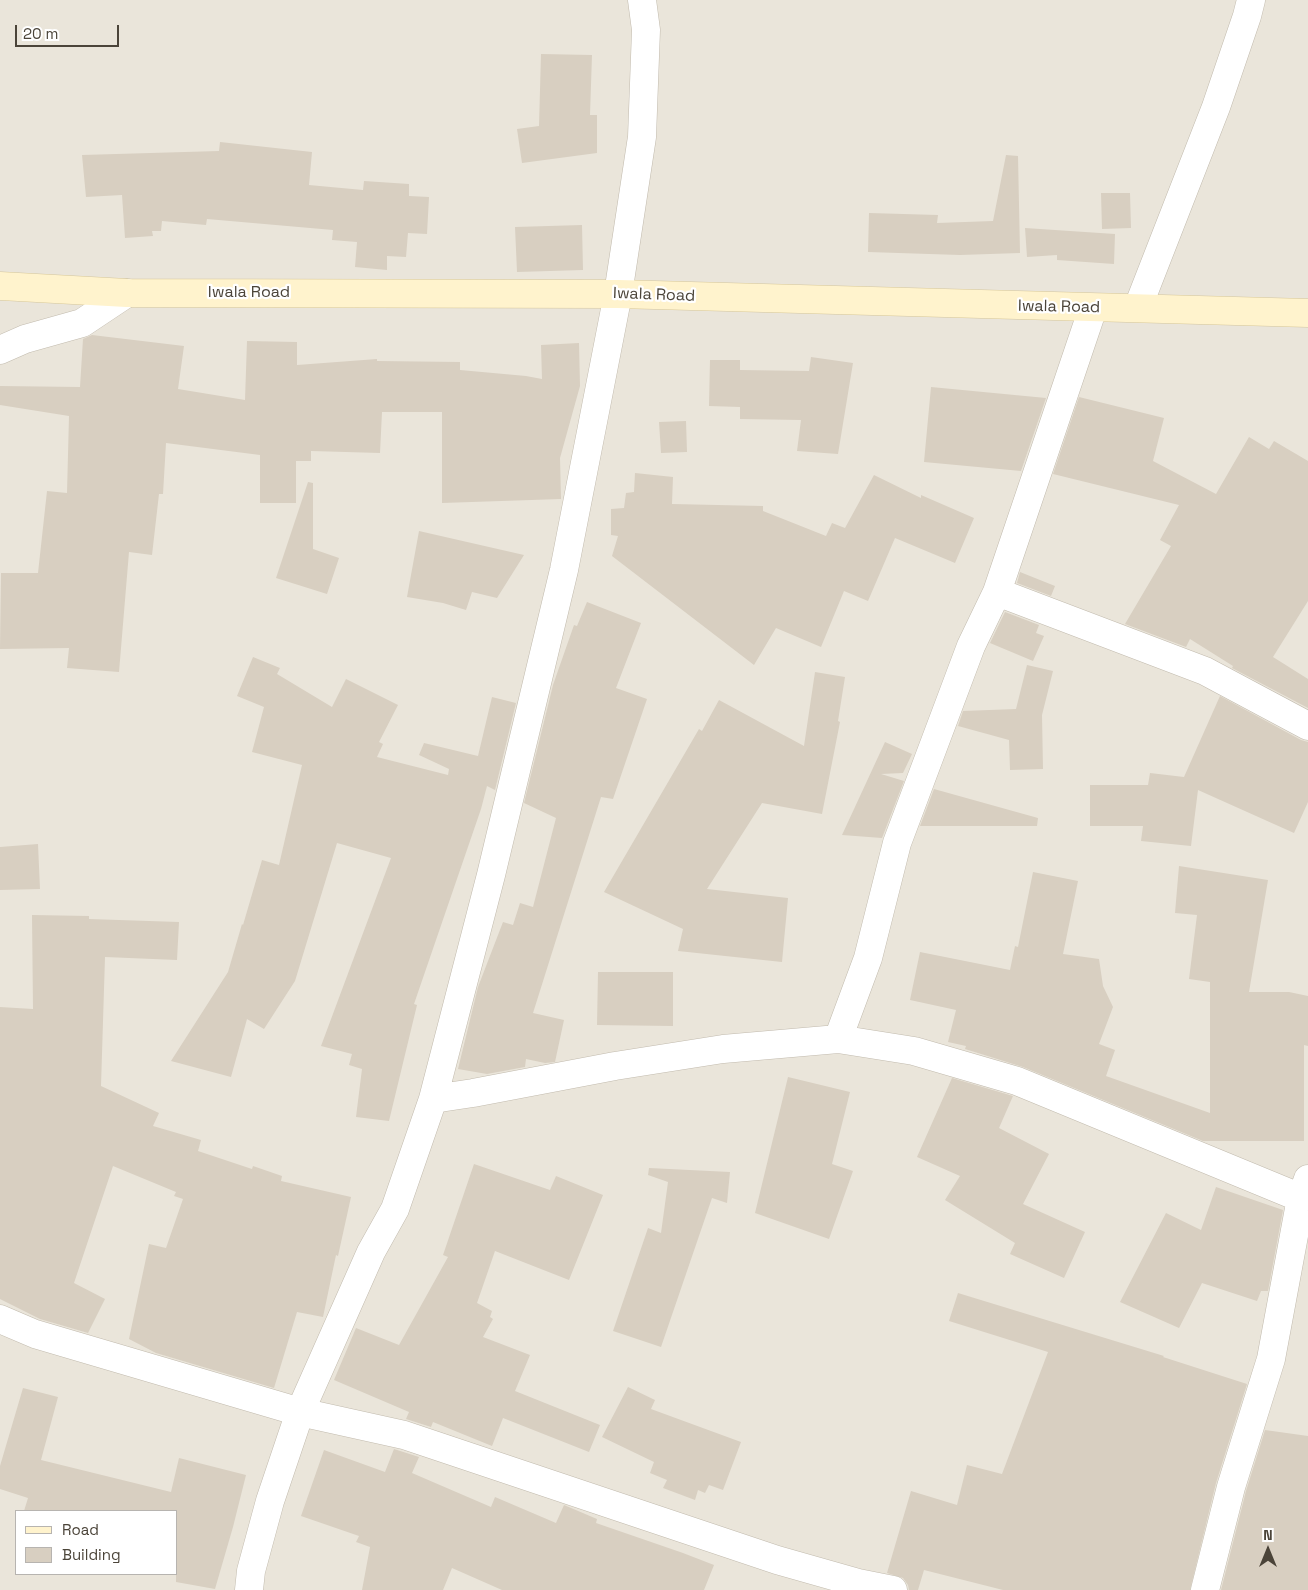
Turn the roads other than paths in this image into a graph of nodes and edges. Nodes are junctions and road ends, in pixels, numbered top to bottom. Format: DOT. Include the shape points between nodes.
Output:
graph roads {
  1 [pos="642,0"];
  2 [pos="1251,0"];
  3 [pos="0,286"];
  4 [pos="127,293"];
  5 [pos="618,294"];
  6 [pos="1138,307"];
  7 [pos="1092,308"];
  8 [pos="1308,313"];
  9 [pos="0,350"];
  10 [pos="997,592"];
  11 [pos="1308,726"];
  12 [pos="838,1039"];
  13 [pos="433,1099"];
  14 [pos="1305,1188"];
  15 [pos="0,1319"];
  16 [pos="300,1412"];
  17 [pos="249,1590"];
  18 [pos="893,1590"];
  19 [pos="1205,1590"];
  1 -- 5 [label="street" via="646,30 642,138"];
  2 -- 6 [label="street" via="1216,108"];
  3 -- 4 [label="street, Iwala Road"];
  4 -- 5 [label="street, Iwala Road"];
  4 -- 9 [label="street" via="82,323 25,339"];
  5 -- 7 [label="street, Iwala Road"];
  5 -- 13 [label="street" via="564,570"];
  6 -- 7 [label="street, Iwala Road"];
  6 -- 8 [label="street, Iwala Road"];
  7 -- 10 [label="street"];
  10 -- 11 [label="street" via="1205,670"];
  10 -- 12 [label="street" via="972,646 898,843 868,958"];
  12 -- 13 [label="street" via="722,1049"];
  12 -- 14 [label="street" via="914,1051 1017,1081"];
  13 -- 16 [label="street" via="395,1209 371,1252"];
  14 -- 19 [label="street" via="1271,1359 1231,1488"];
  15 -- 16 [label="street" via="35,1334"];
  16 -- 17 [label="street" via="270,1501"];
  16 -- 18 [label="street" via="404,1435 777,1560"];
}
